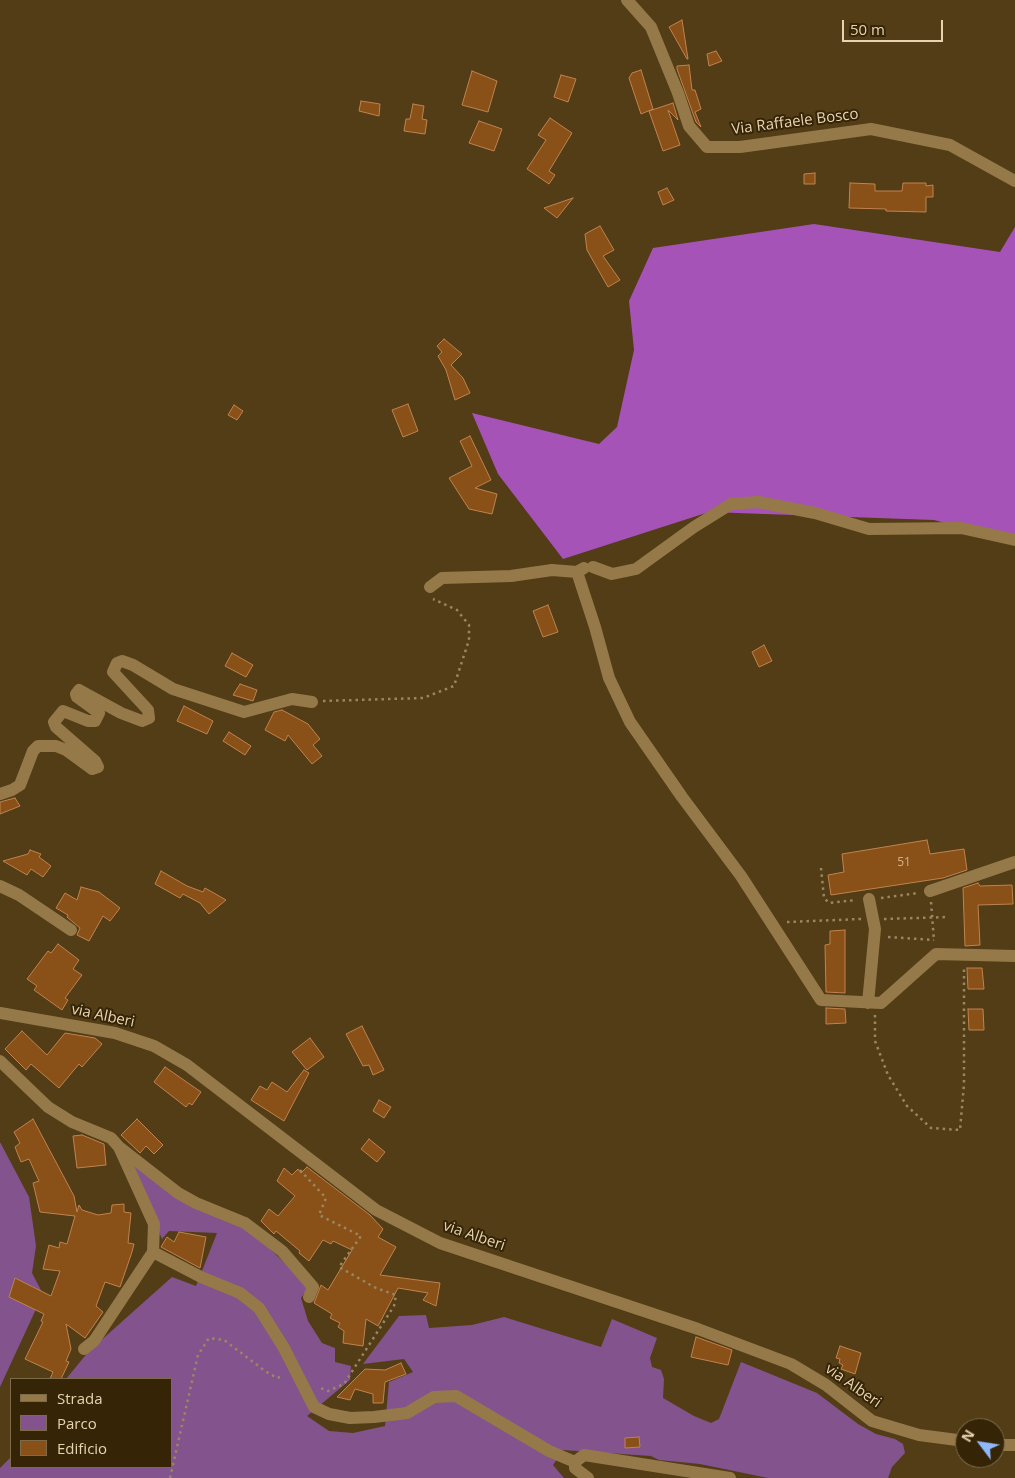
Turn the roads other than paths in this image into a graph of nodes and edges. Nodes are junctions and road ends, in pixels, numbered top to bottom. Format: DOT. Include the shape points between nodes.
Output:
graph roads {
  1 [pos="627,0"];
  2 [pos="1015,181"];
  3 [pos="1015,540"];
  4 [pos="586,569"];
  5 [pos="430,587"];
  6 [pos="312,702"];
  7 [pos="0,794"];
  8 [pos="1015,862"];
  9 [pos="0,886"];
  10 [pos="930,891"];
  11 [pos="869,899"];
  12 [pos="71,930"];
  13 [pos="1015,956"];
  14 [pos="871,1003"];
  15 [pos="0,1013"];
  16 [pos="0,1061"];
  17 [pos="119,1147"];
  18 [pos="153,1252"];
  19 [pos="310,1297"];
  20 [pos="84,1349"];
  21 [pos="955,1440"];
  22 [pos="575,1462"];
  23 [pos="588,1478"];
  24 [pos="730,1478"];
  1 -- 2 [label="street, Via Raffaele Bosco" via="651,27 689,126 707,146 740,147 871,129 950,144"];
  3 -- 4 [label="street" via="961,528 869,530 758,502 731,504 636,569 612,574"];
  4 -- 5 [label="street" via="442,578"];
  4 -- 14 [label="street" via="595,627 608,678 630,722 741,876 821,1000"];
  6 -- 7 [label="street" via="292,700 244,712 173,689 133,664 122,661 117,663 114,672 148,710 149,718 142,721 121,713 79,690 77,697 99,713 95,721 63,711 54,722 98,767 92,769 56,746 38,746 20,785"];
  8 -- 10 [label="street"];
  9 -- 12 [label="street"];
  11 -- 14 [label="street" via="874,919"];
  13 -- 14 [label="street" via="936,954 881,1003"];
  15 -- 21 [label="street, via Alberi" via="114,1032 154,1046 194,1071 376,1210 440,1243 698,1329 791,1364 826,1385 872,1420 919,1435"];
  16 -- 17 [label="street" via="48,1107 72,1122 111,1138"];
  17 -- 18 [label="street" via="154,1224"];
  17 -- 19 [label="street" via="178,1193 245,1223 282,1251 313,1287"];
  18 -- 20 [label="street" via="94,1341"];
  18 -- 22 [label="street" via="246,1298 259,1308 314,1407 350,1418 407,1413 434,1397 456,1396 549,1452"];
  22 -- 23 [label="street" via="575,1468"];
  22 -- 24 [label="street" via="584,1455"];
}
